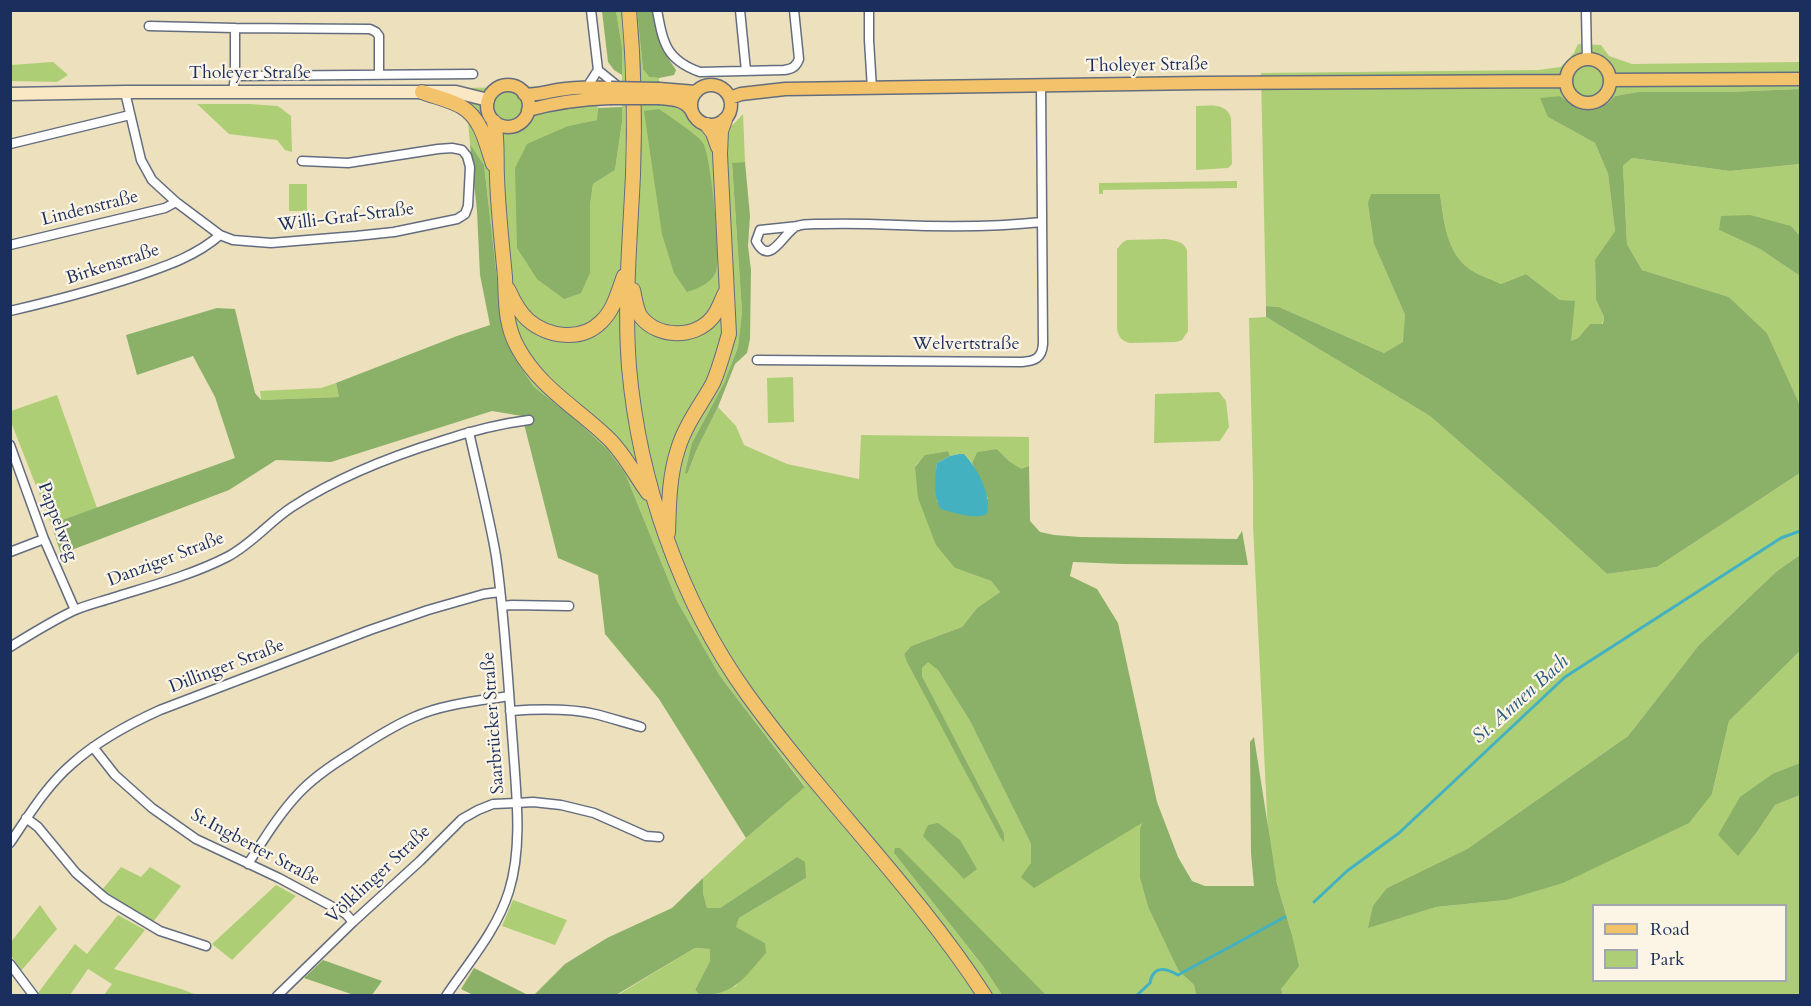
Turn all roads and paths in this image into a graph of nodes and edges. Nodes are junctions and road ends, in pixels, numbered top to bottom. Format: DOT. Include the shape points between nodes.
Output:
graph roads {
  1 [pos="591,10"];
  2 [pos="629,10"];
  3 [pos="657,10"];
  4 [pos="740,10"];
  5 [pos="794,10"];
  6 [pos="869,10"];
  7 [pos="1587,10"];
  8 [pos="149,26"];
  9 [pos="235,28"];
  10 [pos="1587,58"];
  11 [pos="598,70"];
  12 [pos="746,71"];
  13 [pos="473,74"];
  14 [pos="379,75"];
  15 [pos="235,76"];
  16 [pos="1800,79"];
  17 [pos="1611,80"];
  18 [pos="1566,81"];
  19 [pos="1041,86"];
  20 [pos="587,87"];
  21 [pos="872,89"];
  22 [pos="614,91"];
  23 [pos="125,92"];
  24 [pos="233,92"];
  25 [pos="422,92"];
  26 [pos="696,92"];
  27 [pos="659,93"];
  28 [pos="10,94"];
  29 [pos="524,94"];
  30 [pos="730,98"];
  31 [pos="488,100"];
  32 [pos="528,110"];
  33 [pos="691,110"];
  34 [pos="130,115"];
  35 [pos="725,120"];
  36 [pos="494,122"];
  37 [pos="706,125"];
  38 [pos="508,127"];
  39 [pos="10,144"];
  40 [pos="497,151"];
  41 [pos="720,154"];
  42 [pos="302,161"];
  43 [pos="497,176"];
  44 [pos="176,202"];
  45 [pos="1042,222"];
  46 [pos="798,226"];
  47 [pos="220,235"];
  48 [pos="10,245"];
  49 [pos="628,262"];
  50 [pos="505,284"];
  51 [pos="726,290"];
  52 [pos="10,311"];
  53 [pos="757,360"];
  54 [pos="529,420"];
  55 [pos="469,432"];
  56 [pos="10,445"];
  57 [pos="655,502"];
  58 [pos="44,539"];
  59 [pos="667,541"];
  60 [pos="10,552"];
  61 [pos="500,592"];
  62 [pos="502,606"];
  63 [pos="568,606"];
  64 [pos="75,610"];
  65 [pos="10,647"];
  66 [pos="509,696"];
  67 [pos="510,711"];
  68 [pos="641,727"];
  69 [pos="93,747"];
  70 [pos="517,803"];
  71 [pos="26,818"];
  72 [pos="659,837"];
  73 [pos="10,843"];
  74 [pos="248,864"];
  75 [pos="353,922"];
  76 [pos="206,946"];
  77 [pos="10,964"];
  78 [pos="34,996"];
  79 [pos="278,996"];
  80 [pos="446,996"];
  81 [pos="985,996"];
  1 -- 11 [label="street"];
  2 -- 49 [label="highway" via="634,132"];
  3 -- 12 [label="street" via="667,49 688,68 700,72"];
  4 -- 12 [label="street"];
  5 -- 12 [label="street" via="797,64 792,69"];
  6 -- 21 [label="street"];
  7 -- 10 [label="street"];
  8 -- 9 [label="street"];
  9 -- 14 [label="street" via="370,29 379,36"];
  9 -- 15 [label="street"];
  10 -- 17 [label="main road" via="1603,64"];
  10 -- 18 [label="main road" via="1570,68"];
  11 -- 20 [label="street"];
  11 -- 22 [label="street"];
  13 -- 14 [label="street"];
  14 -- 15 [label="street"];
  15 -- 24 [label="street"];
  16 -- 17 [label="main road"];
  17 -- 18 [label="main road" via="1604,97 1586,103 1574,98"];
  18 -- 19 [label="main road, Tholeyer Straße"];
  19 -- 21 [label="main road, Tholeyer Straße"];
  19 -- 45 [label="street, Welvertstraße"];
  20 -- 22 [label="main road"];
  20 -- 29 [label="main road"];
  21 -- 30 [label="main road, Tholeyer Straße" via="785,89"];
  22 -- 27 [label="main road, bridge"];
  22 -- 32 [label="main road"];
  23 -- 24 [label="main road, Tholeyer Straße"];
  23 -- 28 [label="main road, Tholeyer Straße"];
  23 -- 34 [label="street, Willi-Graf-Straße"];
  24 -- 25 [label="main road, Tholeyer Straße"];
  25 -- 31 [label="main road, Tholeyer Straße" via="456,92"];
  25 -- 43 [label="highway" via="462,107 474,117"];
  26 -- 27 [label="main road"];
  26 -- 30 [label="main road" via="715,85"];
  26 -- 33 [label="main road"];
  27 -- 33 [label="main road"];
  29 -- 31 [label="main road" via="514,87 501,87"];
  29 -- 32 [label="main road"];
  30 -- 35 [label="main road" via="731,112"];
  31 -- 36 [label="main road" via="488,112"];
  32 -- 38 [label="main road" via="521,123"];
  33 -- 37 [label="main road"];
  34 -- 39 [label="street"];
  34 -- 44 [label="street, Willi-Graf-Straße" via="141,160 159,188"];
  35 -- 37 [label="main road"];
  35 -- 41 [label="highway"];
  36 -- 38 [label="main road"];
  36 -- 40 [label="highway"];
  37 -- 41 [label="highway"];
  38 -- 40 [label="highway"];
  40 -- 43 [label="highway"];
  41 -- 51 [label="highway"];
  42 -- 47 [label="street, Willi-Graf-Straße" via="348,163 452,148 462,150 470,167 468,206 457,219 394,232 271,243"];
  43 -- 50 [label="highway"];
  44 -- 47 [label="street, Willi-Graf-Straße"];
  44 -- 48 [label="street, Lindenstraße" via="165,208"];
  45 -- 46 [label="street" via="976,226 856,222"];
  45 -- 53 [label="street, Welvertstraße" via="1042,351 1032,361"];
  46 -- 46 [label="street" via="771,250 764,250 756,241 760,230"];
  47 -- 52 [label="street, Birkenstraße" via="172,264"];
  49 -- 50 [label="highway" via="607,316 600,324 576,335 553,333 526,319"];
  49 -- 51 [label="highway" via="640,316 664,332 688,333 702,327 712,318"];
  49 -- 57 [label="highway" via="629,367 637,428"];
  50 -- 57 [label="highway" via="510,327 526,363 540,380 610,440"];
  51 -- 59 [label="highway" via="729,334 713,382 678,448 671,476"];
  54 -- 55 [label="street, Danziger Straße"];
  55 -- 61 [label="street, Saarbrücker Straße" via="491,528"];
  55 -- 64 [label="street, Danziger Straße" via="363,468 290,509 227,556"];
  56 -- 58 [label="street, Pappelweg"];
  57 -- 59 [label="highway"];
  58 -- 60 [label="street"];
  58 -- 64 [label="street, Pappelweg"];
  59 -- 81 [label="highway" via="700,614 746,692 922,908"];
  61 -- 62 [label="street, Saarbrücker Straße"];
  61 -- 69 [label="street, Dillinger Straße" via="370,630 160,710"];
  62 -- 63 [label="street"];
  62 -- 66 [label="street, Saarbrücker Straße"];
  64 -- 65 [label="street, Danziger Straße"];
  66 -- 67 [label="street, Saarbrücker Straße"];
  66 -- 74 [label="street" via="416,716 360,747 299,792"];
  67 -- 68 [label="street" via="567,710"];
  67 -- 70 [label="street, Saarbrücker Straße"];
  69 -- 71 [label="street, Dillinger Straße" via="59,776"];
  69 -- 74 [label="street, St.Ingberter Straße" via="152,808 196,839"];
  70 -- 72 [label="street, Völklinger Straße" via="561,805 594,813 646,836"];
  70 -- 75 [label="street, Völklinger Straße" via="493,804 462,819"];
  70 -- 80 [label="street, Saarbrücker Straße" via="509,891 483,944"];
  71 -- 73 [label="street, Dillinger Straße"];
  71 -- 76 [label="street" via="38,826 76,873 105,897 160,931"];
  74 -- 75 [label="street, St.Ingberter Straße" via="346,914"];
  75 -- 79 [label="street, Völklinger Straße"];
  77 -- 78 [label="street"];
}
